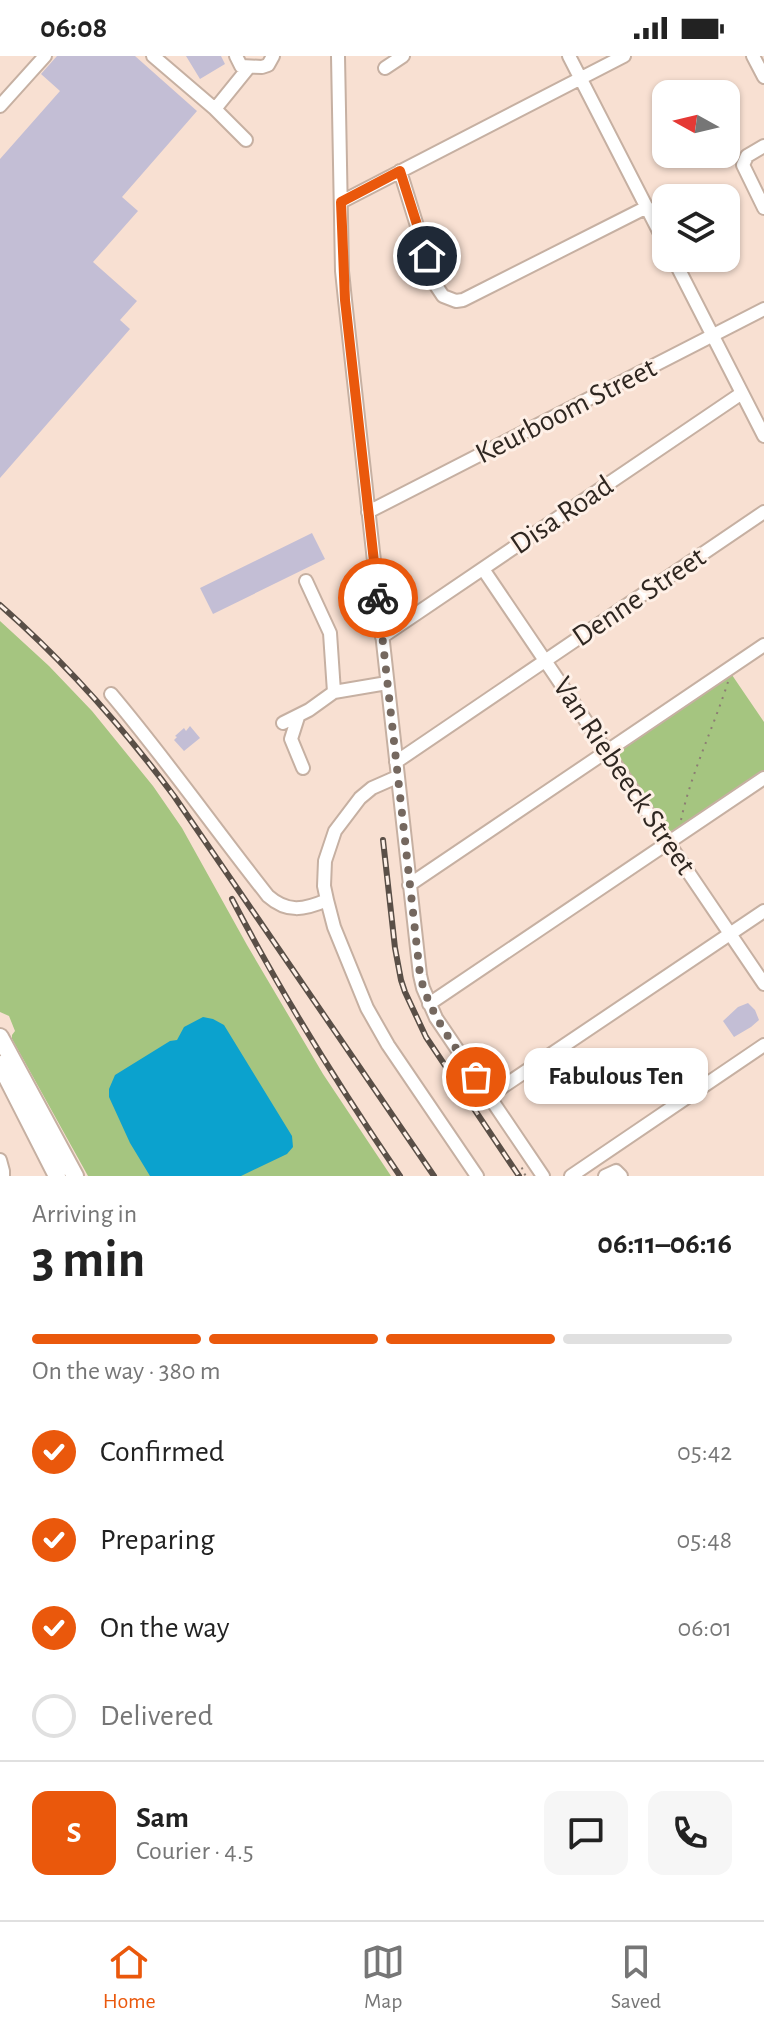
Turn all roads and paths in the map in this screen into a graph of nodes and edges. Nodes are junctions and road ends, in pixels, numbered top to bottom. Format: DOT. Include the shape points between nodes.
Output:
graph roads {
  1 [pos="45,56"];
  2 [pos="153,56"];
  3 [pos="236,56"];
  4 [pos="273,56"];
  5 [pos="338,56"];
  6 [pos="403,56"];
  7 [pos="569,56"];
  8 [pos="624,56"];
  9 [pos="753,56"];
  10 [pos="249,67"];
  11 [pos="385,68"];
  12 [pos="764,77"];
  13 [pos="581,78"];
  14 [pos="0,106"];
  15 [pos="215,109"];
  16 [pos="246,140"];
  17 [pos="764,146"];
  18 [pos="400,171"];
  19 [pos="341,202"];
  20 [pos="647,207"];
  21 [pos="764,208"];
  22 [pos="652,217"];
  23 [pos="680,272"];
  24 [pos="764,309"];
  25 [pos="713,336"];
  26 [pos="742,393"];
  27 [pos="764,436"];
  28 [pos="368,512"];
  29 [pos="764,512"];
  30 [pos="483,569"];
  31 [pos="306,581"];
  32 [pos="382,637"];
  33 [pos="764,645"];
  34 [pos="545,660"];
  35 [pos="733,666"];
  36 [pos="387,683"];
  37 [pos="334,692"];
  38 [pos="111,694"];
  39 [pos="298,717"];
  40 [pos="283,723"];
  41 [pos="607,751"];
  42 [pos="396,762"];
  43 [pos="303,768"];
  44 [pos="397,777"];
  45 [pos="764,778"];
  46 [pos="673,839"];
  47 [pos="409,885"];
  48 [pos="327,900"];
  49 [pos="764,911"];
  50 [pos="731,934"];
  51 [pos="764,984"];
  52 [pos="429,1004"];
  53 [pos="0,1037"];
  54 [pos="764,1045"];
  55 [pos="0,1064"];
  56 [pos="489,1096"];
  57 [pos="0,1160"];
  58 [pos="521,1169"];
  59 [pos="575,1175"];
  60 [pos="3,1176"];
  61 [pos="57,1176"];
  62 [pos="75,1176"];
  63 [pos="477,1176"];
  64 [pos="526,1176"];
  65 [pos="543,1176"];
  66 [pos="605,1176"];
  67 [pos="621,1176"];
  1 -- 14 [label="street"];
  2 -- 15 [label="street"];
  3 -- 10 [label="street" via="241,66"];
  4 -- 10 [label="street" via="268,65"];
  5 -- 19 [label="street"];
  6 -- 11 [label="street"];
  7 -- 13 [label="street"];
  8 -- 13 [label="street"];
  9 -- 12 [label="street"];
  10 -- 15 [label="street"];
  13 -- 18 [label="street"];
  13 -- 20 [label="street"];
  15 -- 16 [label="street"];
  17 -- 21 [label="street" via="743,165"];
  18 -- 19 [label="street"];
  18 -- 20 [label="street" via="435,284 443,296 456,301"];
  19 -- 28 [label="street" via="344,286"];
  20 -- 22 [label="street"];
  23 -- 25 [label="street"];
  24 -- 25 [label="street, Keurboom Street"];
  25 -- 26 [label="street"];
  25 -- 28 [label="street, Keurboom Street"];
  26 -- 27 [label="street"];
  26 -- 30 [label="street, Disa Road"];
  28 -- 32 [label="street"];
  29 -- 34 [label="street, Denne Street"];
  30 -- 32 [label="street, Disa Road"];
  30 -- 34 [label="street, Van Riebeeck Street"];
  31 -- 37 [label="street" via="330,633"];
  32 -- 36 [label="street"];
  33 -- 35 [label="street"];
  34 -- 41 [label="street, Van Riebeeck Street"];
  34 -- 42 [label="street, Denne Street"];
  35 -- 41 [label="street"];
  35 -- 46 [label="path"];
  36 -- 37 [label="street"];
  36 -- 42 [label="street"];
  37 -- 39 [label="street"];
  38 -- 48 [label="street" via="268,896 290,908"];
  39 -- 40 [label="street"];
  39 -- 43 [label="street" via="291,739"];
  41 -- 46 [label="street, Van Riebeeck Street"];
  41 -- 47 [label="street"];
  42 -- 44 [label="street"];
  44 -- 47 [label="street"];
  44 -- 48 [label="street" via="360,798 335,831 325,861"];
  45 -- 46 [label="street"];
  46 -- 50 [label="street, Van Riebeeck Street"];
  46 -- 52 [label="street"];
  47 -- 52 [label="street" via="420,975"];
  48 -- 63 [label="street" via="367,1008"];
  49 -- 50 [label="street"];
  50 -- 51 [label="street, Van Riebeeck Street"];
  50 -- 56 [label="street"];
  52 -- 56 [label="street"];
  53 -- 62 [label="main road"];
  54 -- 59 [label="street"];
  55 -- 61 [label="main road"];
  56 -- 65 [label="street"];
  57 -- 60 [label="street"];
  58 -- 64 [label="path"];
  66 -- 67 [label="street" via="616,1171"];
}
